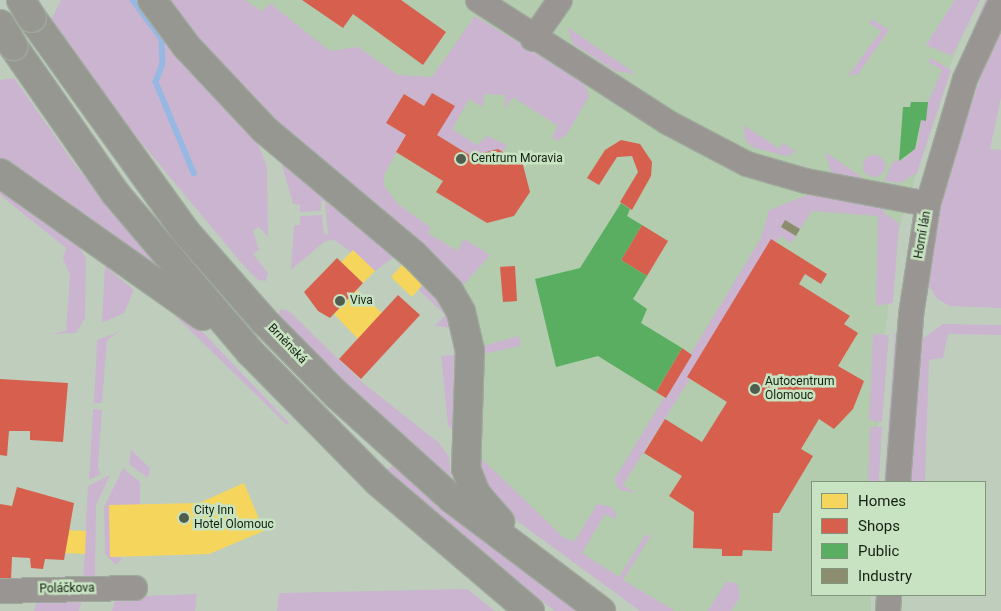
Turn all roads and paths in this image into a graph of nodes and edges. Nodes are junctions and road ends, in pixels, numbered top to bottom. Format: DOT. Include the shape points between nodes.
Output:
graph roads {
  1 [pos="152,0"];
  2 [pos="478,0"];
  3 [pos="560,0"];
  4 [pos="1001,1"];
  5 [pos="25,6"];
  6 [pos="4,34"];
  7 [pos="533,39"];
  8 [pos="0,173"];
  9 [pos="928,204"];
  10 [pos="250,352"];
  11 [pos="898,481"];
  12 [pos="550,576"];
  13 [pos="135,588"];
  14 [pos="0,591"];
  15 [pos="889,596"];
  16 [pos="530,611"];
  17 [pos="601,611"];
  18 [pos="888,611"];
  1 -- 12 [label="main road" via="187,47 265,130 414,255 449,291 461,312 470,350 465,458 469,478 481,502"];
  2 -- 7 [label="street"];
  3 -- 7 [label="street"];
  4 -- 9 [label="street, Horní lán" via="965,79"];
  5 -- 6 [label="street"];
  5 -- 12 [label="main road, Brněnská" via="185,231 264,320 410,463"];
  6 -- 10 [label="main road" via="116,194"];
  7 -- 9 [label="street" via="667,122 747,164 806,181"];
  8 -- 10 [label="main road"];
  9 -- 11 [label="street, Horní lán" via="911,315"];
  10 -- 16 [label="main road" via="377,480"];
  12 -- 17 [label="main road, Brněnská"];
  13 -- 14 [label="street, Poláčkova"];
  15 -- 18 [label="street"];
}
